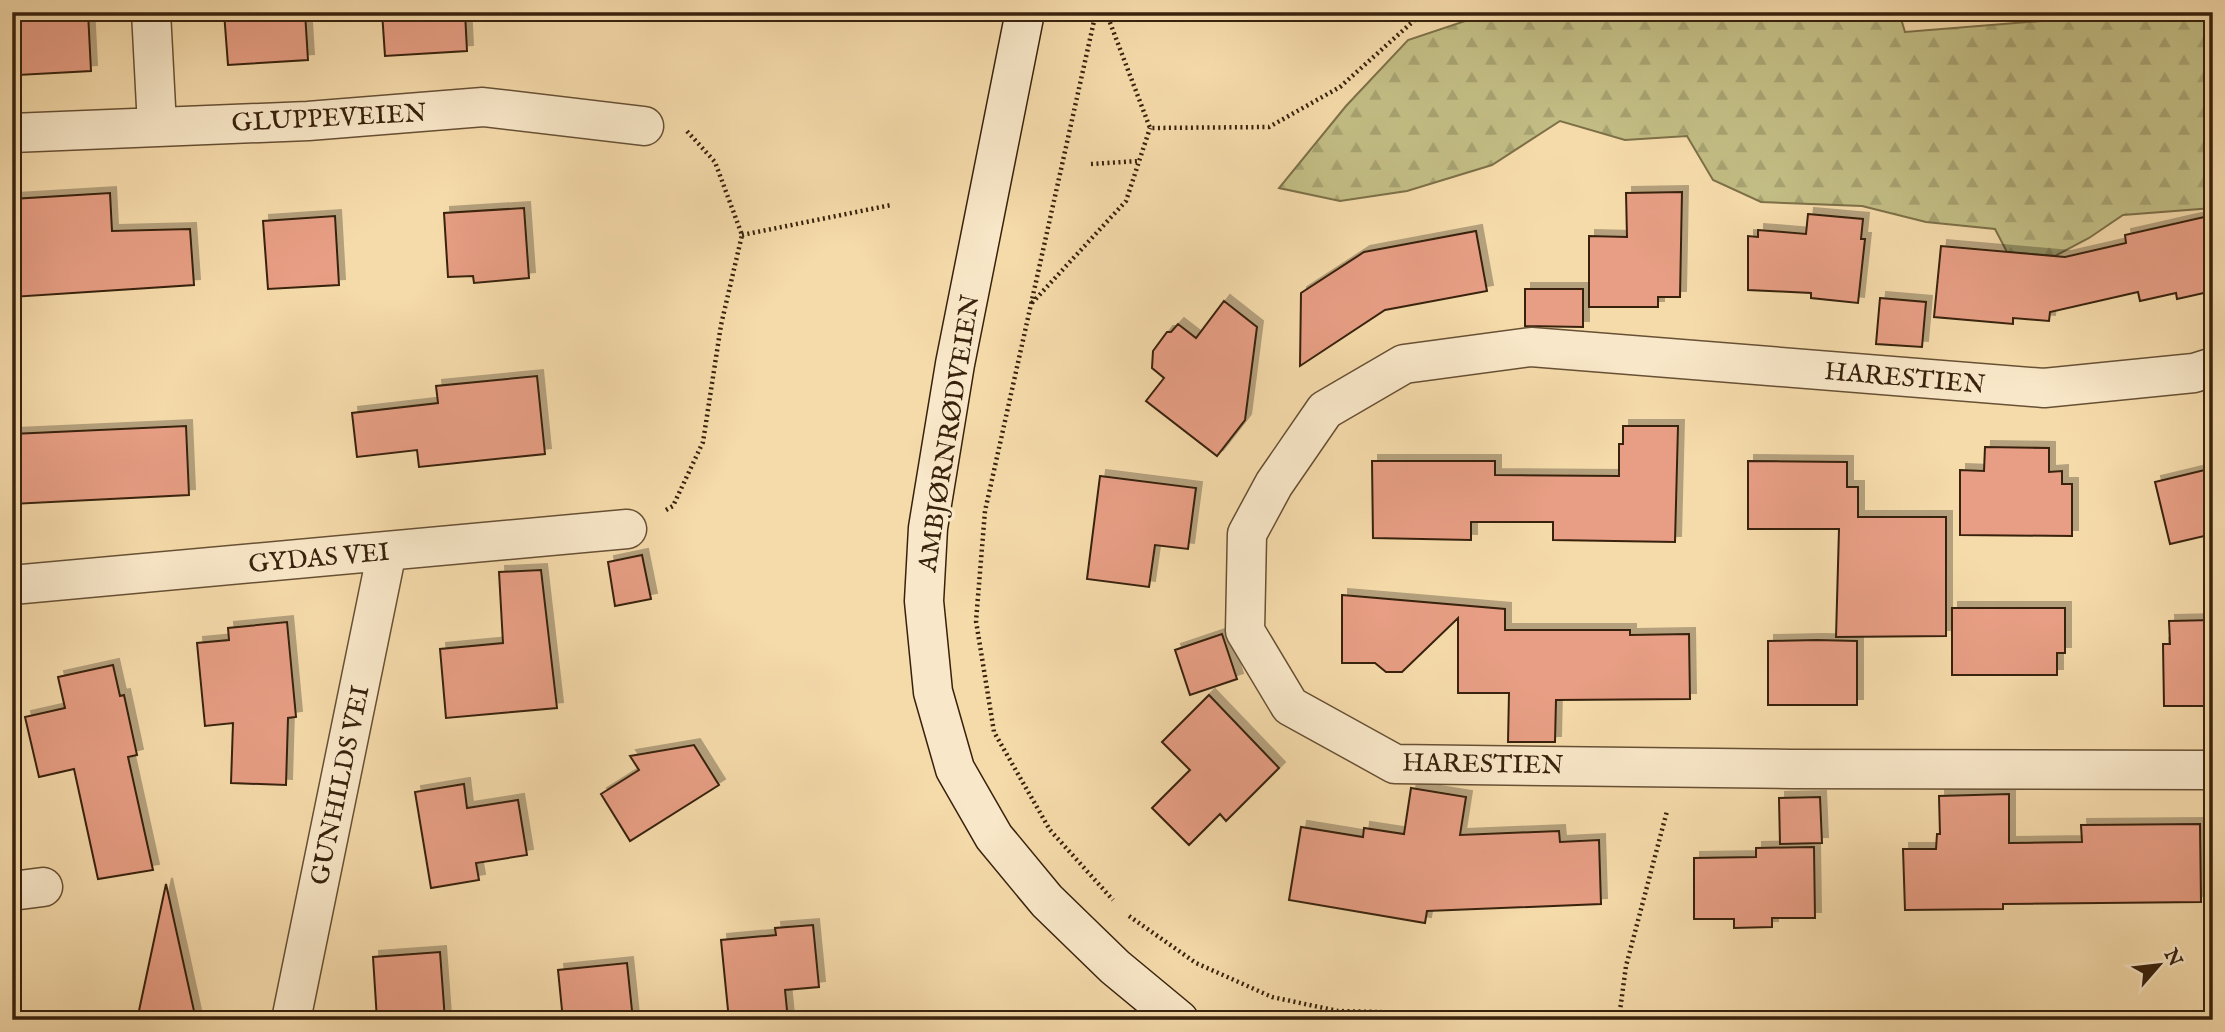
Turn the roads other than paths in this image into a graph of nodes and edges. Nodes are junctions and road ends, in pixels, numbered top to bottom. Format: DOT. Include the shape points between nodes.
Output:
graph roads {
  1 [pos="151,12"];
  2 [pos="1026,12"];
  3 [pos="157,126"];
  4 [pos="644,127"];
  5 [pos="12,133"];
  6 [pos="2213,367"];
  7 [pos="627,529"];
  8 [pos="387,551"];
  9 [pos="12,585"];
  10 [pos="2213,769"];
  11 [pos="291,1020"];
  12 [pos="1179,1020"];
  1 -- 3 [label="street"];
  2 -- 12 [label="street, AMBJØRNRØDVEIEN" via="955,364 928,528 924,601 933,692 955,769 994,837 1047,901"];
  3 -- 4 [label="street, GLUPPEVEIEN" via="308,121 483,107"];
  3 -- 5 [label="street, GLUPPEVEIEN"];
  6 -- 10 [label="street, HARESTIEN" via="2194,373 2044,388 1531,347 1404,364 1325,410 1274,484 1247,534 1245,631 1290,706 1395,764"];
  7 -- 8 [label="street, GYDAS VEI"];
  8 -- 9 [label="street, GYDAS VEI"];
  8 -- 11 [label="street, GUNHILDS VEI"];
}
